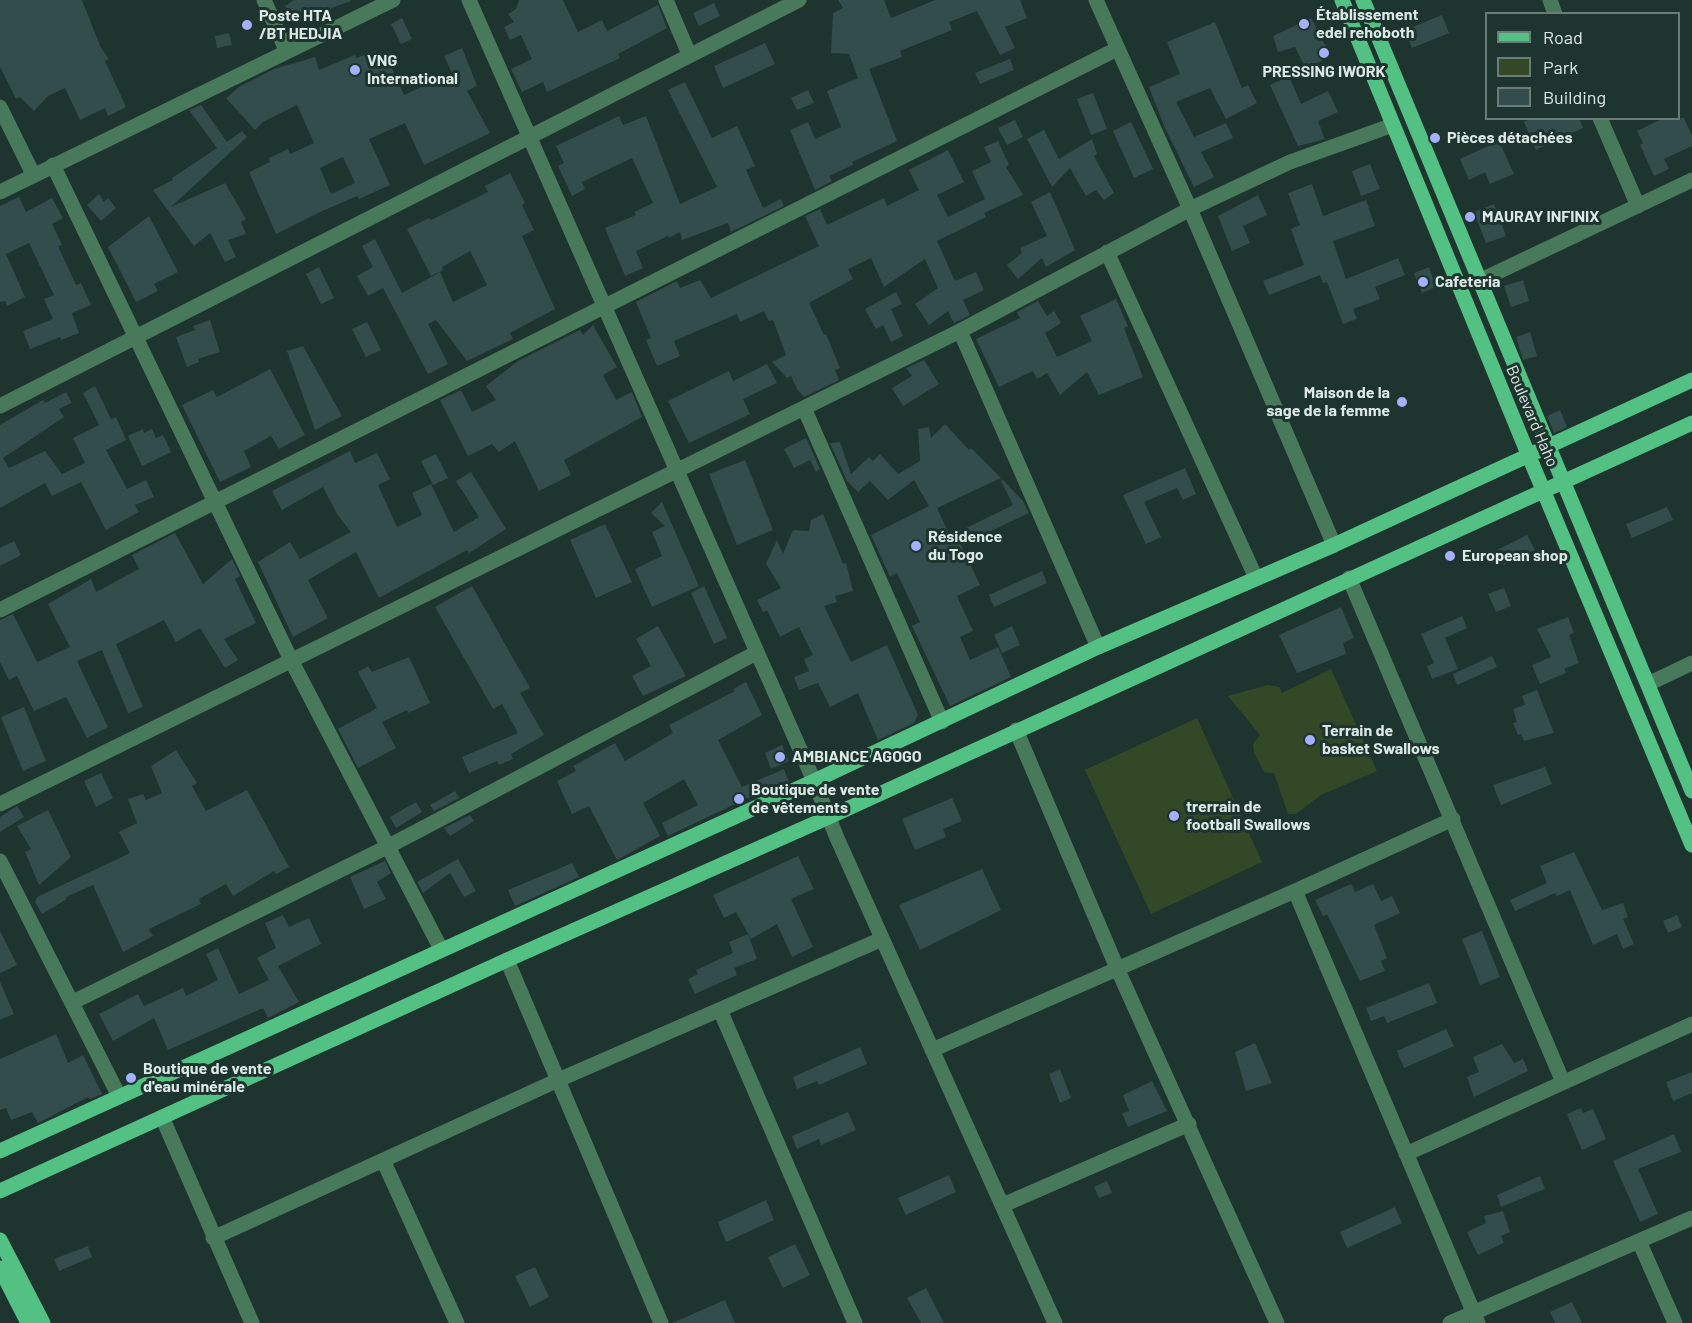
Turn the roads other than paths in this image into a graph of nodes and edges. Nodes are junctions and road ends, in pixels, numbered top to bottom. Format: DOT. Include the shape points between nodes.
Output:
graph roads {
  1 [pos="264,0"];
  2 [pos="393,0"];
  3 [pos="469,0"];
  4 [pos="666,0"];
  5 [pos="799,0"];
  6 [pos="1096,0"];
  7 [pos="1342,0"];
  8 [pos="1363,0"];
  9 [pos="1117,49"];
  10 [pos="286,50"];
  11 [pos="689,54"];
  12 [pos="0,107"];
  13 [pos="1601,120"];
  14 [pos="1393,125"];
  15 [pos="530,137"];
  16 [pos="53,165"];
  17 [pos="33,174"];
  18 [pos="1692,180"];
  19 [pos="0,192"];
  20 [pos="1638,206"];
  21 [pos="1190,209"];
  22 [pos="1107,252"];
  23 [pos="1479,281"];
  24 [pos="605,305"];
  25 [pos="960,331"];
  26 [pos="136,337"];
  27 [pos="1692,380"];
  28 [pos="0,406"];
  29 [pos="804,408"];
  30 [pos="1692,423"];
  31 [pos="1547,446"];
  32 [pos="1528,454"];
  33 [pos="678,470"];
  34 [pos="1563,483"];
  35 [pos="1544,492"];
  36 [pos="216,501"];
  37 [pos="1334,545"];
  38 [pos="1256,578"];
  39 [pos="1348,578"];
  40 [pos="0,610"];
  41 [pos="1098,647"];
  42 [pos="756,653"];
  43 [pos="291,660"];
  44 [pos="1692,663"];
  45 [pos="1648,684"];
  46 [pos="942,722"];
  47 [pos="1016,730"];
  48 [pos="814,781"];
  49 [pos="1692,791"];
  50 [pos="0,804"];
  51 [pos="829,817"];
  52 [pos="1452,819"];
  53 [pos="1692,845"];
  54 [pos="389,846"];
  55 [pos="0,861"];
  56 [pos="1295,891"];
  57 [pos="882,939"];
  58 [pos="441,949"];
  59 [pos="507,960"];
  60 [pos="1117,968"];
  61 [pos="73,1002"];
  62 [pos="720,1010"];
  63 [pos="1692,1024"];
  64 [pos="932,1050"];
  65 [pos="556,1081"];
  66 [pos="1563,1082"];
  67 [pos="119,1096"];
  68 [pos="162,1117"];
  69 [pos="1189,1124"];
  70 [pos="0,1151"];
  71 [pos="1406,1154"];
  72 [pos="383,1160"];
  73 [pos="0,1191"];
  74 [pos="1003,1205"];
  75 [pos="1692,1218"];
  76 [pos="213,1238"];
  77 [pos="0,1240"];
  78 [pos="1639,1241"];
  79 [pos="0,1268"];
  80 [pos="1476,1318"];
  81 [pos="28,1323"];
  82 [pos="43,1323"];
  83 [pos="252,1323"];
  84 [pos="457,1323"];
  85 [pos="661,1323"];
  86 [pos="855,1323"];
  87 [pos="1055,1323"];
  88 [pos="1277,1323"];
  89 [pos="1450,1323"];
  90 [pos="1675,1323"];
  1 -- 10 [label="street"];
  2 -- 10 [label="street"];
  3 -- 15 [label="street"];
  4 -- 11 [label="street"];
  5 -- 11 [label="street"];
  6 -- 9 [label="street"];
  7 -- 14 [label="main road, Boulevard Haho"];
  8 -- 23 [label="main road, Boulevard Haho"];
  9 -- 21 [label="street"];
  9 -- 24 [label="street"];
  10 -- 16 [label="street"];
  11 -- 15 [label="street"];
  12 -- 17 [label="street"];
  13 -- 20 [label="street"];
  14 -- 21 [label="street" via="1290,162"];
  14 -- 32 [label="main road, Boulevard Haho"];
  15 -- 24 [label="street"];
  15 -- 26 [label="street"];
  16 -- 17 [label="street"];
  16 -- 26 [label="street"];
  17 -- 19 [label="street"];
  18 -- 20 [label="street"];
  20 -- 23 [label="street"];
  21 -- 22 [label="street"];
  21 -- 37 [label="street"];
  22 -- 25 [label="street"];
  22 -- 38 [label="street"];
  23 -- 31 [label="main road, Boulevard Haho"];
  24 -- 33 [label="street"];
  24 -- 36 [label="street"];
  25 -- 29 [label="street"];
  25 -- 41 [label="street"];
  26 -- 28 [label="street"];
  26 -- 36 [label="street"];
  27 -- 31 [label="main road"];
  29 -- 33 [label="street"];
  29 -- 46 [label="street"];
  30 -- 34 [label="main road"];
  31 -- 32 [label="main road"];
  31 -- 34 [label="main road, Boulevard Haho"];
  32 -- 35 [label="main road, Boulevard Haho"];
  32 -- 37 [label="main road"];
  33 -- 42 [label="street"];
  33 -- 43 [label="street"];
  34 -- 35 [label="main road"];
  34 -- 45 [label="main road, Boulevard Haho"];
  35 -- 39 [label="main road"];
  35 -- 53 [label="main road, Boulevard Haho"];
  36 -- 40 [label="street"];
  36 -- 43 [label="street"];
  37 -- 38 [label="main road"];
  38 -- 41 [label="main road"];
  39 -- 47 [label="main road"];
  39 -- 52 [label="street"];
  41 -- 46 [label="main road"];
  42 -- 48 [label="street"];
  42 -- 54 [label="street"];
  43 -- 50 [label="street"];
  43 -- 54 [label="street"];
  44 -- 45 [label="street"];
  45 -- 49 [label="main road, Boulevard Haho"];
  46 -- 48 [label="main road"];
  47 -- 51 [label="main road"];
  47 -- 60 [label="street"];
  48 -- 51 [label="street"];
  48 -- 58 [label="main road"];
  51 -- 57 [label="street"];
  51 -- 59 [label="main road"];
  52 -- 56 [label="street"];
  52 -- 66 [label="street"];
  54 -- 58 [label="street"];
  54 -- 61 [label="street"];
  55 -- 61 [label="street"];
  56 -- 60 [label="street"];
  56 -- 71 [label="street"];
  57 -- 62 [label="street"];
  57 -- 64 [label="street"];
  58 -- 67 [label="main road"];
  59 -- 65 [label="street"];
  59 -- 68 [label="main road"];
  60 -- 64 [label="street"];
  60 -- 69 [label="street"];
  61 -- 67 [label="street"];
  62 -- 65 [label="street"];
  62 -- 86 [label="street"];
  63 -- 66 [label="street"];
  64 -- 74 [label="street"];
  65 -- 72 [label="street"];
  65 -- 85 [label="street"];
  66 -- 71 [label="street"];
  67 -- 70 [label="main road"];
  68 -- 73 [label="main road"];
  68 -- 76 [label="street"];
  69 -- 74 [label="street"];
  69 -- 88 [label="street"];
  71 -- 80 [label="street"];
  72 -- 76 [label="street"];
  72 -- 84 [label="street"];
  74 -- 87 [label="street"];
  75 -- 78 [label="street"];
  76 -- 83 [label="street"];
  77 -- 82 [label="main road"];
  78 -- 80 [label="street"];
  78 -- 90 [label="street"];
  79 -- 81 [label="main road"];
  80 -- 89 [label="street"];
}
